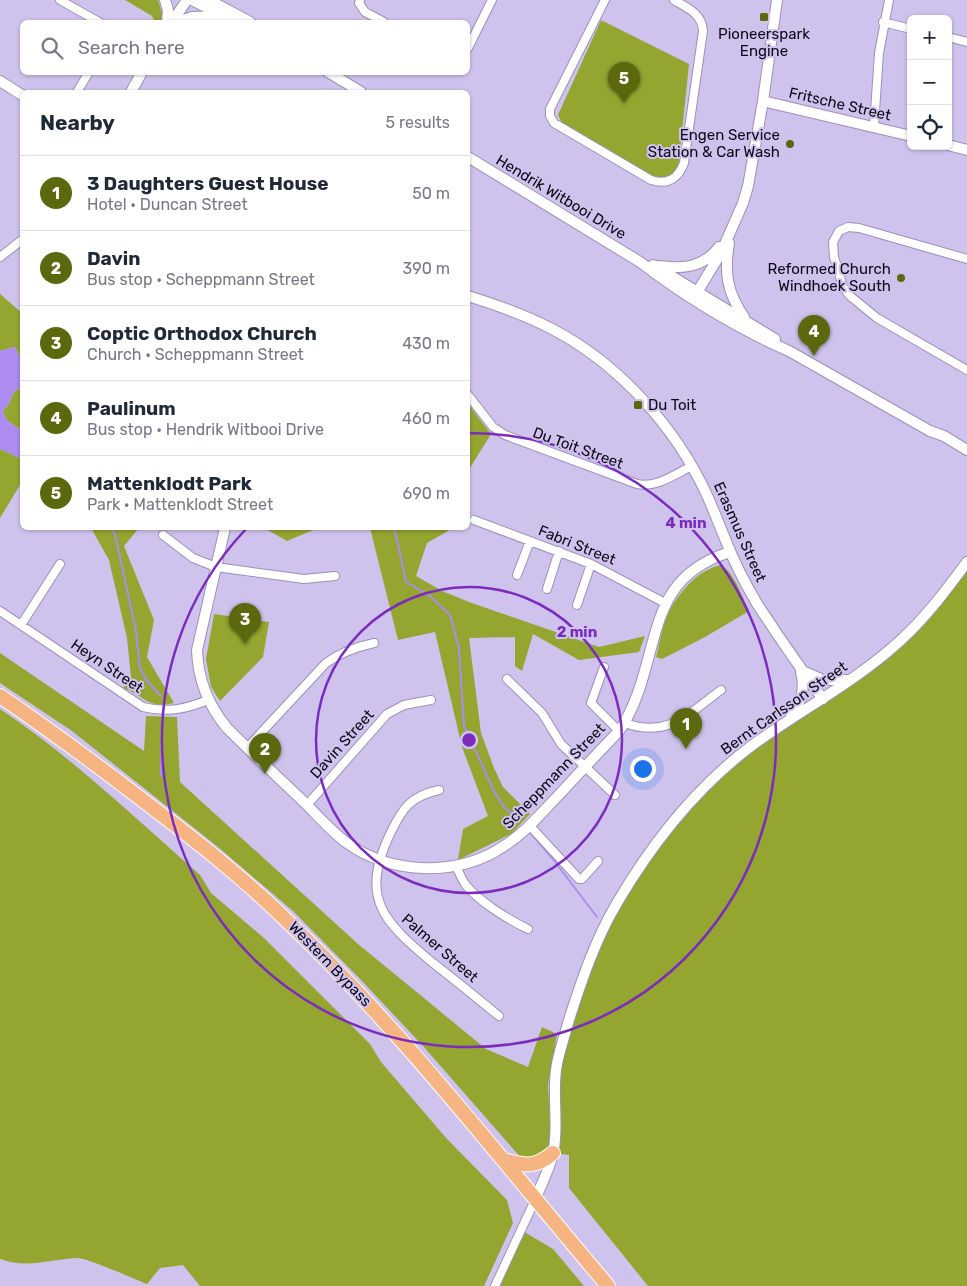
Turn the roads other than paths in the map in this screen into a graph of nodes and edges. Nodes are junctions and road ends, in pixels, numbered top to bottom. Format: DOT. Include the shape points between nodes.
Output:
graph roads {
  1 [pos="60,0"];
  2 [pos="165,0"];
  3 [pos="187,0"];
  4 [pos="192,0"];
  5 [pos="209,0"];
  6 [pos="360,0"];
  7 [pos="492,0"];
  8 [pos="605,0"];
  9 [pos="674,0"];
  10 [pos="777,0"];
  11 [pos="888,0"];
  12 [pos="221,16"];
  13 [pos="95,20"];
  14 [pos="167,20"];
  15 [pos="173,20"];
  16 [pos="184,20"];
  17 [pos="230,20"];
  18 [pos="246,20"];
  19 [pos="380,20"];
  20 [pos="884,22"];
  21 [pos="907,28"];
  22 [pos="952,38"];
  23 [pos="967,42"];
  24 [pos="470,44"];
  25 [pos="87,75"];
  26 [pos="140,75"];
  27 [pos="333,75"];
  28 [pos="0,81"];
  29 [pos="78,90"];
  30 [pos="132,90"];
  31 [pos="358,90"];
  32 [pos="20,94"];
  33 [pos="763,101"];
  34 [pos="874,126"];
  35 [pos="907,135"];
  36 [pos="952,146"];
  37 [pos="967,150"];
  38 [pos="470,158"];
  39 [pos="730,232"];
  40 [pos="20,242"];
  41 [pos="0,257"];
  42 [pos="967,259"];
  43 [pos="640,262"];
  44 [pos="655,266"];
  45 [pos="695,296"];
  46 [pos="470,297"];
  47 [pos="746,320"];
  48 [pos="789,351"];
  49 [pos="967,370"];
  50 [pos="470,398"];
  51 [pos="930,431"];
  52 [pos="967,450"];
  53 [pos="967,458"];
  54 [pos="692,466"];
  55 [pos="474,520"];
  56 [pos="225,530"];
  57 [pos="163,535"];
  58 [pos="530,541"];
  59 [pos="559,552"];
  60 [pos="730,552"];
  61 [pos="967,562"];
  62 [pos="60,564"];
  63 [pos="592,564"];
  64 [pos="216,567"];
  65 [pos="517,575"];
  66 [pos="335,576"];
  67 [pos="547,588"];
  68 [pos="666,603"];
  69 [pos="577,605"];
  70 [pos="0,611"];
  71 [pos="21,625"];
  72 [pos="374,643"];
  73 [pos="604,668"];
  74 [pos="800,668"];
  75 [pos="507,679"];
  76 [pos="850,680"];
  77 [pos="721,690"];
  78 [pos="0,696"];
  79 [pos="823,699"];
  80 [pos="208,700"];
  81 [pos="431,700"];
  82 [pos="788,722"];
  83 [pos="622,727"];
  84 [pos="247,748"];
  85 [pos="585,767"];
  86 [pos="438,790"];
  87 [pos="615,795"];
  88 [pos="307,805"];
  89 [pos="530,826"];
  90 [pos="380,860"];
  91 [pos="598,861"];
  92 [pos="456,866"];
  93 [pos="528,929"];
  94 [pos="499,1016"];
  95 [pos="554,1153"];
  96 [pos="503,1160"];
  97 [pos="535,1200"];
  98 [pos="495,1286"];
  99 [pos="608,1286"];
  1 -- 13 [label="street"];
  2 -- 14 [label="street"];
  3 -- 15 [label="street"];
  4 -- 12 [label="street"];
  5 -- 18 [label="street"];
  6 -- 19 [label="street" via="365,12"];
  7 -- 24 [label="street"];
  8 -- 9 [label="street" via="550,109 550,116 554,123 651,180 666,183 676,178 684,163 703,31 699,17"];
  10 -- 33 [label="street"];
  11 -- 20 [label="street"];
  12 -- 16 [label="street"];
  12 -- 17 [label="street"];
  20 -- 21 [label="street"];
  20 -- 34 [label="street"];
  22 -- 23 [label="street"];
  25 -- 29 [label="street"];
  26 -- 30 [label="street"];
  27 -- 31 [label="street"];
  28 -- 32 [label="street"];
  33 -- 34 [label="street, Fritsche Street"];
  33 -- 39 [label="street" via="748,186"];
  34 -- 35 [label="street, Fritsche Street"];
  36 -- 37 [label="street"];
  38 -- 43 [label="street, Hendrik Witbooi Drive"];
  39 -- 44 [label="street" via="703,262 684,268"];
  39 -- 45 [label="street"];
  39 -- 47 [label="street" via="728,284 732,299"];
  40 -- 41 [label="street"];
  42 -- 49 [label="street" via="859,228 848,227 839,231 833,242 837,273 850,296 877,318"];
  43 -- 44 [label="street, Hendrik Witbooi Drive"];
  43 -- 45 [label="street, Hendrik Witbooi Drive"];
  44 -- 45 [label="street, Hendrik Witbooi Drive"];
  45 -- 47 [label="street, Hendrik Witbooi Drive"];
  45 -- 48 [label="street, Hendrik Witbooi Drive"];
  46 -- 54 [label="street, Erasmus Street" via="515,311 544,325 599,360 650,408"];
  47 -- 48 [label="street, Hendrik Witbooi Drive"];
  48 -- 51 [label="street, Hendrik Witbooi Drive"];
  50 -- 54 [label="street, Du Toit Street" via="493,427 505,435 637,484 651,485"];
  51 -- 52 [label="street, Hendrik Witbooi Drive"];
  51 -- 53 [label="street, Hendrik Witbooi Drive"];
  54 -- 60 [label="street, Erasmus Street" via="713,506"];
  55 -- 58 [label="street, Fabri Street"];
  56 -- 64 [label="street, Scheppmann Street"];
  57 -- 64 [label="street" via="193,558"];
  58 -- 59 [label="street, Fabri Street"];
  58 -- 65 [label="street"];
  59 -- 63 [label="street, Fabri Street"];
  59 -- 67 [label="street"];
  60 -- 68 [label="street, Scheppmann Street" via="696,567 682,579"];
  60 -- 74 [label="street, Erasmus Street" via="757,604"];
  61 -- 76 [label="street, Bernt Carlsson Street" via="920,621"];
  62 -- 71 [label="street"];
  63 -- 68 [label="street, Fabri Street"];
  63 -- 69 [label="street"];
  64 -- 66 [label="street" via="304,579"];
  64 -- 80 [label="street, Scheppmann Street" via="197,650 197,664"];
  68 -- 83 [label="street, Scheppmann Street" via="645,673"];
  70 -- 71 [label="street, Heyn Street"];
  71 -- 80 [label="street, Heyn Street" via="144,707 178,710"];
  72 -- 84 [label="street" via="352,648 326,663"];
  73 -- 83 [label="street" via="591,703"];
  74 -- 76 [label="street" via="823,680"];
  74 -- 79 [label="street, Erasmus Street"];
  74 -- 82 [label="street" via="804,682 802,699"];
  75 -- 85 [label="street" via="542,713 556,738"];
  76 -- 79 [label="street, Bernt Carlsson Street"];
  77 -- 83 [label="street" via="675,724 653,728"];
  78 -- 96 [label="highway, Western Bypass" via="107,772 216,857 283,916 355,988"];
  79 -- 82 [label="street, Bernt Carlsson Street"];
  80 -- 84 [label="street, Scheppmann Street" via="226,728"];
  81 -- 88 [label="street, Davin Street" via="387,714"];
  82 -- 95 [label="street, Bernt Carlsson Street" via="750,747 699,794 667,830 616,904 598,940 559,1054"];
  83 -- 85 [label="street, Scheppmann Street"];
  84 -- 88 [label="street, Scheppmann Street"];
  85 -- 87 [label="street"];
  85 -- 89 [label="street, Scheppmann Street"];
  86 -- 90 [label="street, Palmer Street" via="424,793 409,803 394,825"];
  88 -- 90 [label="street, Scheppmann Street" via="347,843"];
  89 -- 91 [label="street" via="578,879 582,879"];
  89 -- 92 [label="street, Scheppmann Street" via="504,846"];
  90 -- 92 [label="street, Scheppmann Street" via="414,867"];
  90 -- 94 [label="street, Palmer Street" via="379,901 395,930"];
  92 -- 93 [label="street" via="472,891 503,916"];
  95 -- 96 [label="highway" via="535,1164"];
  95 -- 97 [label="street, Bernt Carlsson Street"];
  96 -- 97 [label="highway, Western Bypass"];
  97 -- 98 [label="street"];
  97 -- 99 [label="highway, Western Bypass"];
}
